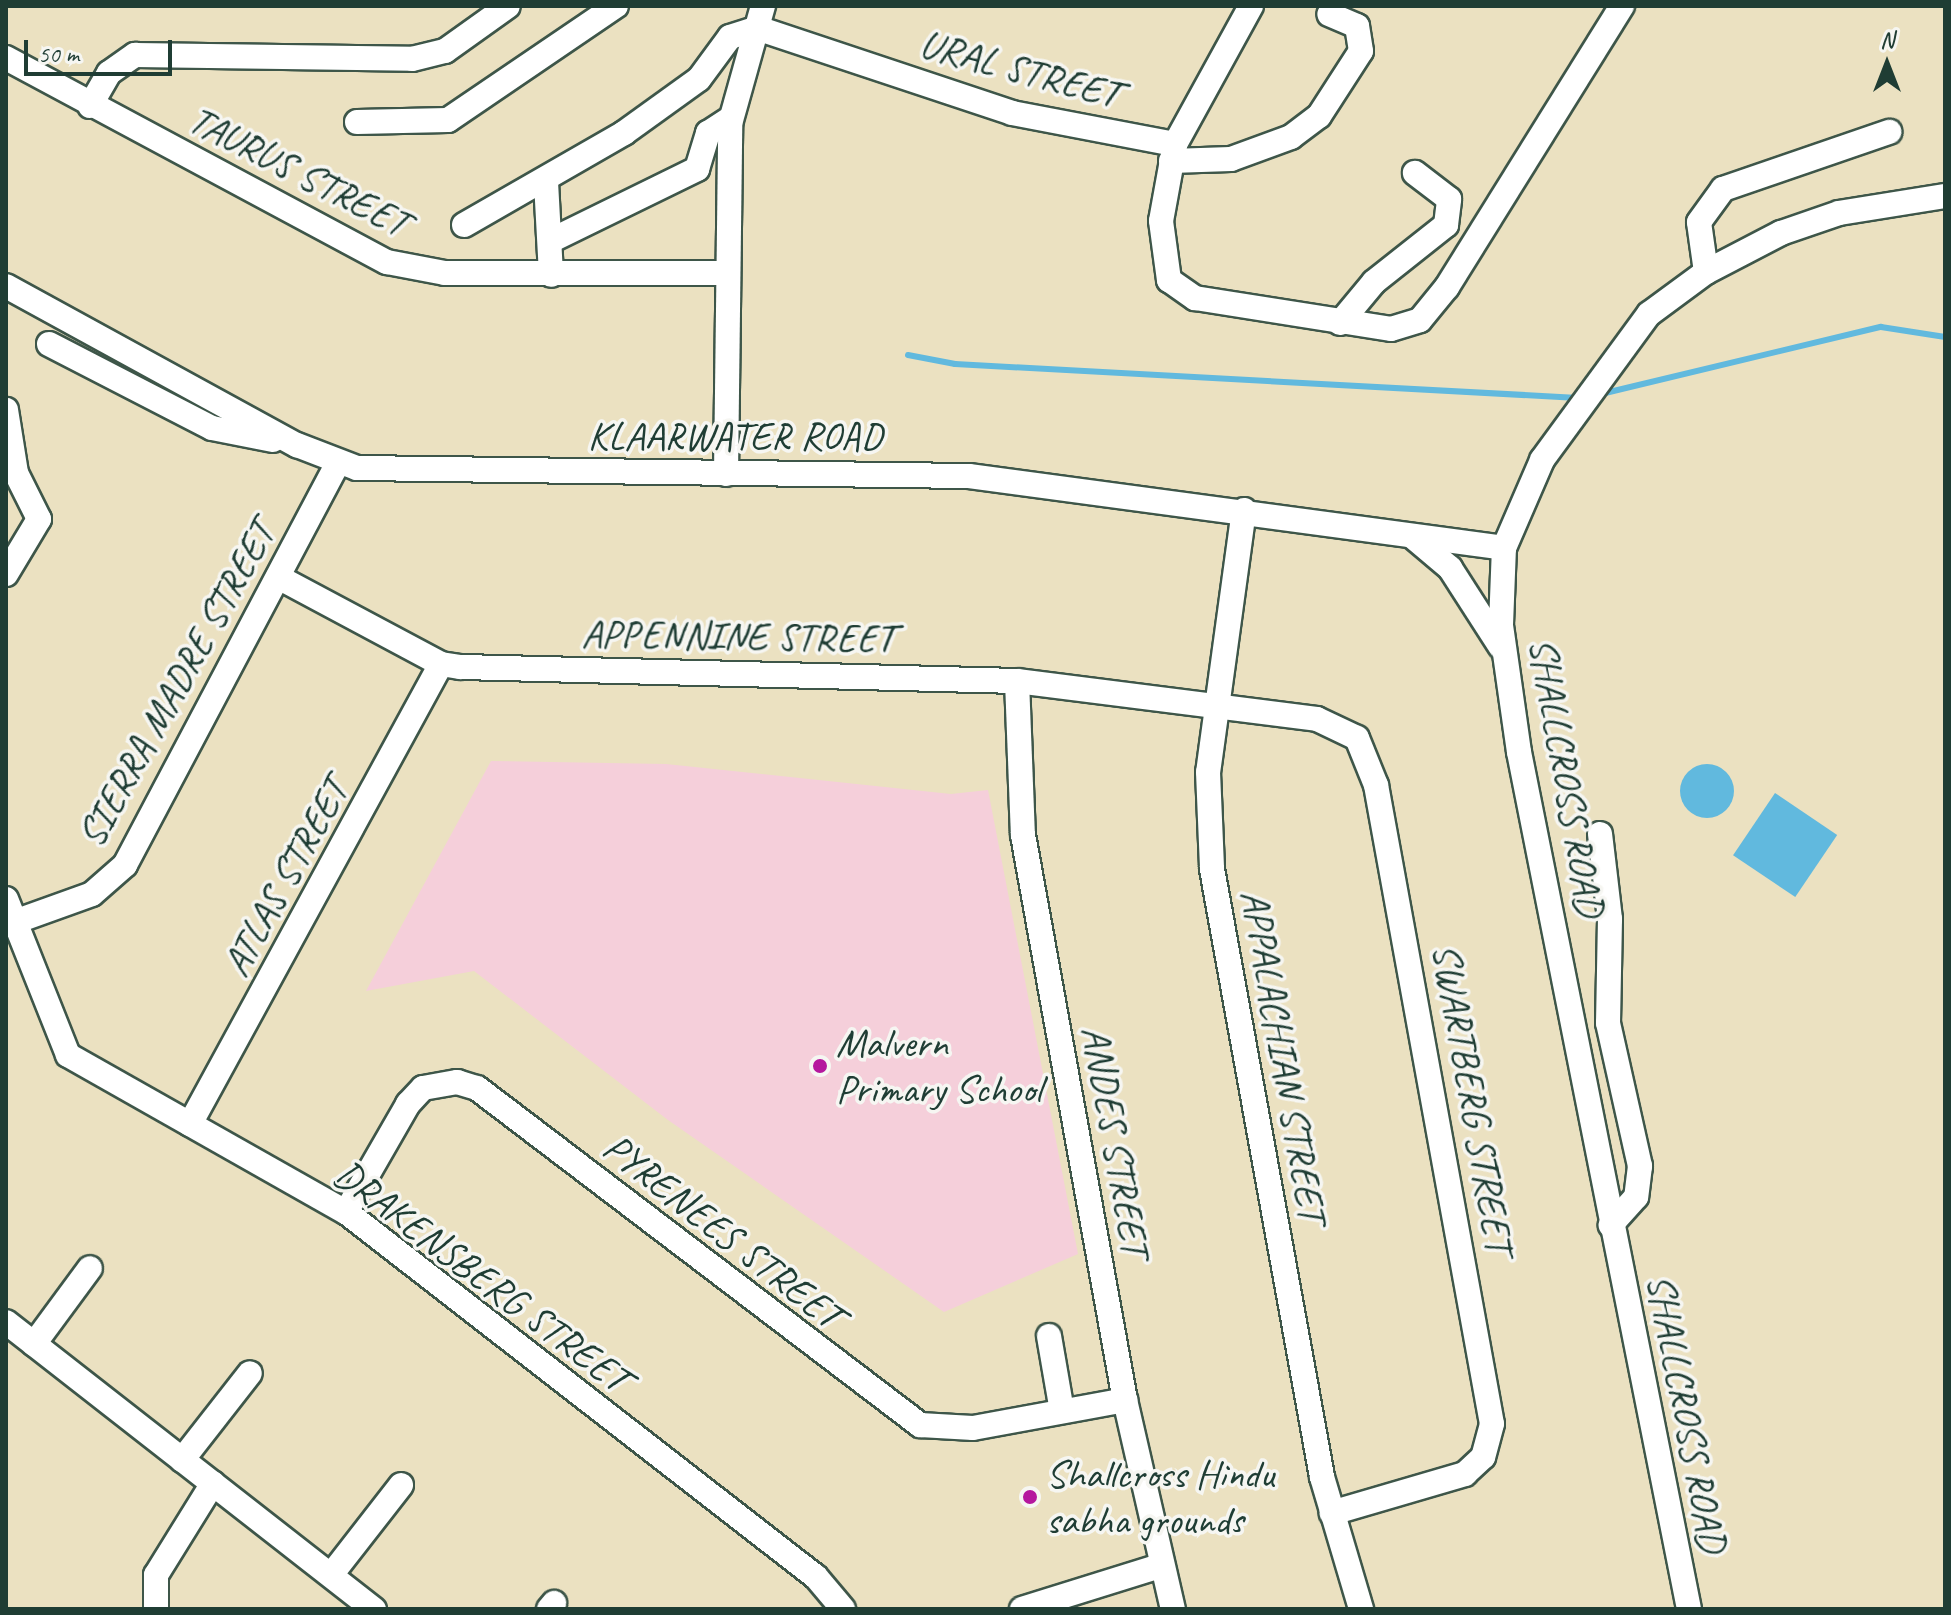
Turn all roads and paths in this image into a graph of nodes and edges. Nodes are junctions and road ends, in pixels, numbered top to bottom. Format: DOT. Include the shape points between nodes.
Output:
graph roads {
  1 [pos="508,6"];
  2 [pos="616,6"];
  3 [pos="1251,6"];
  4 [pos="1622,6"];
  5 [pos="1329,14"];
  6 [pos="760,17"];
  7 [pos="6,58"];
  8 [pos="90,106"];
  9 [pos="731,118"];
  10 [pos="357,122"];
  11 [pos="1889,132"];
  12 [pos="1173,152"];
  13 [pos="1415,173"];
  14 [pos="546,182"];
  15 [pos="1945,196"];
  16 [pos="464,225"];
  17 [pos="550,241"];
  18 [pos="1706,272"];
  19 [pos="724,273"];
  20 [pos="551,275"];
  21 [pos="6,286"];
  22 [pos="1340,323"];
  23 [pos="49,344"];
  24 [pos="6,410"];
  25 [pos="297,445"];
  26 [pos="338,463"];
  27 [pos="726,474"];
  28 [pos="1244,510"];
  29 [pos="1410,534"];
  30 [pos="1504,548"];
  31 [pos="6,574"];
  32 [pos="278,577"];
  33 [pos="1504,653"];
  34 [pos="441,664"];
  35 [pos="1017,681"];
  36 [pos="1216,706"];
  37 [pos="1600,834"];
  38 [pos="6,899"];
  39 [pos="10,923"];
  40 [pos="1608,1023"];
  41 [pos="1576,1030"];
  42 [pos="190,1124"];
  43 [pos="346,1212"];
  44 [pos="1611,1225"];
  45 [pos="90,1268"];
  46 [pos="6,1322"];
  47 [pos="1049,1336"];
  48 [pos="34,1344"];
  49 [pos="250,1373"];
  50 [pos="1125,1400"];
  51 [pos="1062,1411"];
  52 [pos="182,1460"];
  53 [pos="213,1483"];
  54 [pos="401,1485"];
  55 [pos="1332,1513"];
  56 [pos="1160,1566"];
  57 [pos="331,1575"];
  58 [pos="1684,1608"];
  59 [pos="156,1609"];
  60 [pos="374,1609"];
  61 [pos="843,1609"];
  62 [pos="1022,1609"];
  63 [pos="1173,1609"];
  64 [pos="1361,1609"];
  1 -- 8 [label="street" via="445,51 412,59 135,55 109,73"];
  2 -- 10 [label="street" via="448,120"];
  3 -- 12 [label="street"];
  4 -- 22 [label="street" via="1431,309 1406,327"];
  5 -- 12 [label="street, URAL STREET" via="1357,26 1361,51 1319,116 1291,137 1231,159"];
  6 -- 9 [label="street"];
  6 -- 12 [label="street, URAL STREET" via="1012,113"];
  6 -- 14 [label="street" via="730,37 699,79"];
  7 -- 8 [label="street, TAURUS STREET"];
  8 -- 20 [label="street, TAURUS STREET" via="364,253 445,273"];
  9 -- 17 [label="street" via="708,133 697,169"];
  9 -- 19 [label="street"];
  11 -- 18 [label="street" via="1723,189 1699,222"];
  12 -- 22 [label="street" via="1161,245 1169,280 1179,290"];
  13 -- 22 [label="street" via="1449,199 1446,225 1374,282"];
  14 -- 16 [label="street"];
  14 -- 17 [label="street"];
  15 -- 18 [label="street, SHALLCROSS ROAD" via="1839,213"];
  17 -- 20 [label="street"];
  18 -- 30 [label="street, SHALLCROSS ROAD" via="1649,314 1615,351 1542,460"];
  19 -- 20 [label="street, TAURUS STREET"];
  19 -- 27 [label="street"];
  21 -- 25 [label="street, KLAARWATER ROAD"];
  23 -- 25 [label="street" via="212,428"];
  24 -- 31 [label="street" via="16,473 39,519"];
  25 -- 26 [label="street, KLAARWATER ROAD"];
  26 -- 27 [label="street, KLAARWATER ROAD" via="407,472"];
  26 -- 32 [label="street, SIERRA MADRE STREET"];
  27 -- 28 [label="street, KLAARWATER ROAD" via="969,476"];
  28 -- 29 [label="street, KLAARWATER ROAD"];
  28 -- 36 [label="street, APPALACHIAN STREET"];
  29 -- 30 [label="street, KLAARWATER ROAD"];
  29 -- 33 [label="street" via="1450,568"];
  30 -- 33 [label="street, SHALLCROSS ROAD"];
  32 -- 34 [label="street, APPENNINE STREET"];
  32 -- 39 [label="street, SIERRA MADRE STREET" via="125,865 92,894"];
  33 -- 41 [label="street, SHALLCROSS ROAD"];
  34 -- 35 [label="street, APPENNINE STREET"];
  34 -- 42 [label="street, ATLAS STREET"];
  35 -- 36 [label="street, APPENNINE STREET"];
  35 -- 50 [label="street, ANDES STREET" via="1023,835"];
  36 -- 55 [label="street, APPALACHIAN STREET" via="1208,772 1212,869"];
  36 -- 55 [label="street, SWARTBERG STREET" via="1328,723 1357,738 1369,755 1490,1397 1490,1441 1465,1474"];
  37 -- 40 [label="street" via="1610,919"];
  38 -- 39 [label="street, DRAKENSBERG STREET"];
  39 -- 42 [label="street, DRAKENSBERG STREET" via="68,1055"];
  40 -- 41 [label="street"];
  40 -- 44 [label="street" via="1640,1166 1636,1197"];
  41 -- 44 [label="street, SHALLCROSS ROAD"];
  42 -- 43 [label="street, DRAKENSBERG STREET"];
  43 -- 51 [label="street, PYRENEES STREET" via="408,1104 423,1088 457,1082 477,1088 909,1420 945,1431"];
  43 -- 61 [label="street, DRAKENSBERG STREET" via="816,1577"];
  44 -- 58 [label="street, SHALLCROSS ROAD"];
  45 -- 48 [label="street"];
  46 -- 48 [label="street"];
  47 -- 51 [label="street"];
  48 -- 52 [label="street"];
  49 -- 52 [label="street"];
  50 -- 51 [label="street, PYRENEES STREET"];
  50 -- 56 [label="street, ANDES STREET"];
  52 -- 53 [label="street"];
  53 -- 57 [label="street"];
  53 -- 59 [label="street" via="156,1575"];
  54 -- 57 [label="street"];
  55 -- 64 [label="street, APPALACHIAN STREET"];
  56 -- 62 [label="street"];
  56 -- 63 [label="street, ANDES STREET"];
  57 -- 60 [label="street"];
}
